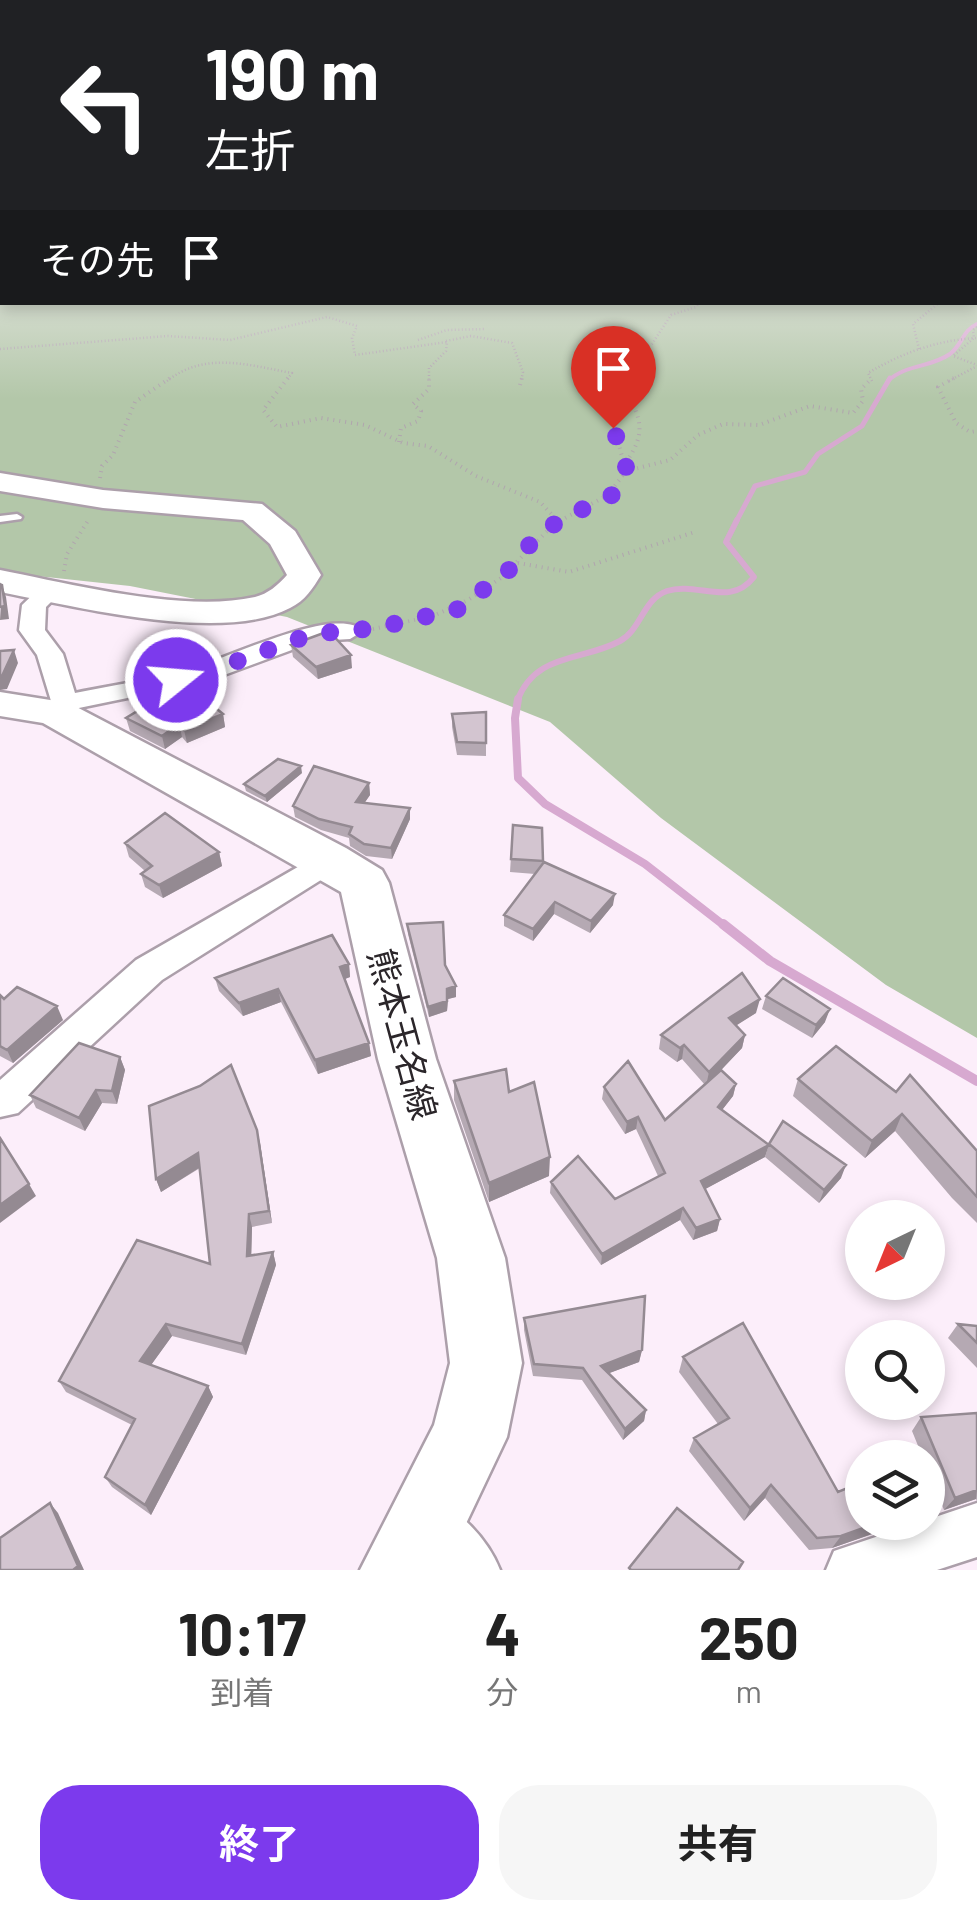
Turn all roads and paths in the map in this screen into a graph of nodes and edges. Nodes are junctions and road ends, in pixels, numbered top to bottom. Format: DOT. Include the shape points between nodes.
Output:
graph roads {
  1 [pos="697,305"];
  2 [pos="936,305"];
  3 [pos="977,328"];
  4 [pos="486,329"];
  5 [pos="973,338"];
  6 [pos="443,342"];
  7 [pos="402,346"];
  8 [pos="0,349"];
  9 [pos="919,349"];
  10 [pos="977,366"];
  11 [pos="635,384"];
  12 [pos="520,385"];
  13 [pos="977,431"];
  14 [pos="399,442"];
  15 [pos="626,462"];
  16 [pos="626,471"];
  17 [pos="0,482"];
  18 [pos="104,499"];
  19 [pos="17,517"];
  20 [pos="0,519"];
  21 [pos="558,521"];
  22 [pos="695,532"];
  23 [pos="518,563"];
  24 [pos="0,580"];
  25 [pos="51,590"];
  26 [pos="350,630"];
  27 [pos="40,706"];
  28 [pos="329,860"];
  29 [pos="0,1098"];
  30 [pos="977,1530"];
  31 [pos="415,1546"];
  32 [pos="473,1570"];
  33 [pos="853,1570"];
  1 -- 15 [label="path" via="671,315 659,340 606,371 604,391"];
  2 -- 9 [label="path" via="913,324"];
  3 -- 5 [label="path"];
  4 -- 7 [label="path" via="447,330"];
  5 -- 9 [label="path"];
  5 -- 10 [label="path" via="953,356"];
  6 -- 7 [label="path"];
  6 -- 12 [label="path" via="470,336 512,343 523,372"];
  6 -- 14 [label="path" via="446,351 429,368 429,390 413,404 422,411 418,421 401,428"];
  7 -- 8 [label="path" via="354,355 357,326 327,317 230,340 168,336"];
  9 -- 16 [label="path" via="868,372 873,380 861,389 854,413 810,406 759,426 722,424 670,460"];
  10 -- 13 [label="path" via="938,387 956,423"];
  11 -- 15 [label="path" via="626,393 642,440"];
  14 -- 18 [label="path" via="350,420 278,427 263,410 292,372 194,362 135,402 113,456 102,466"];
  14 -- 21 [label="path" via="428,446 476,476 540,502"];
  15 -- 16 [label="path"];
  16 -- 21 [label="path" via="605,501"];
  17 -- 18 [label="main road"];
  18 -- 25 [label="path"];
  18 -- 25 [label="main road" via="251,511 282,534 304,576 287,596 254,609 161,606"];
  19 -- 20 [label="lane"];
  21 -- 23 [label="path"];
  22 -- 23 [label="path" via="569,572"];
  23 -- 26 [label="path" via="458,609"];
  24 -- 25 [label="main road"];
  25 -- 27 [label="street" via="34,605 32,630 50,654"];
  26 -- 27 [label="street" via="312,634 196,676"];
  27 -- 28 [label="main road, 熊本玉名線"];
  28 -- 29 [label="street" via="149,970"];
  28 -- 31 [label="main road, 熊本玉名線" via="364,883 406,1058 474,1276 486,1363 469,1438"];
  30 -- 33 [label="street"];
  31 -- 32 [label="street"];
}
